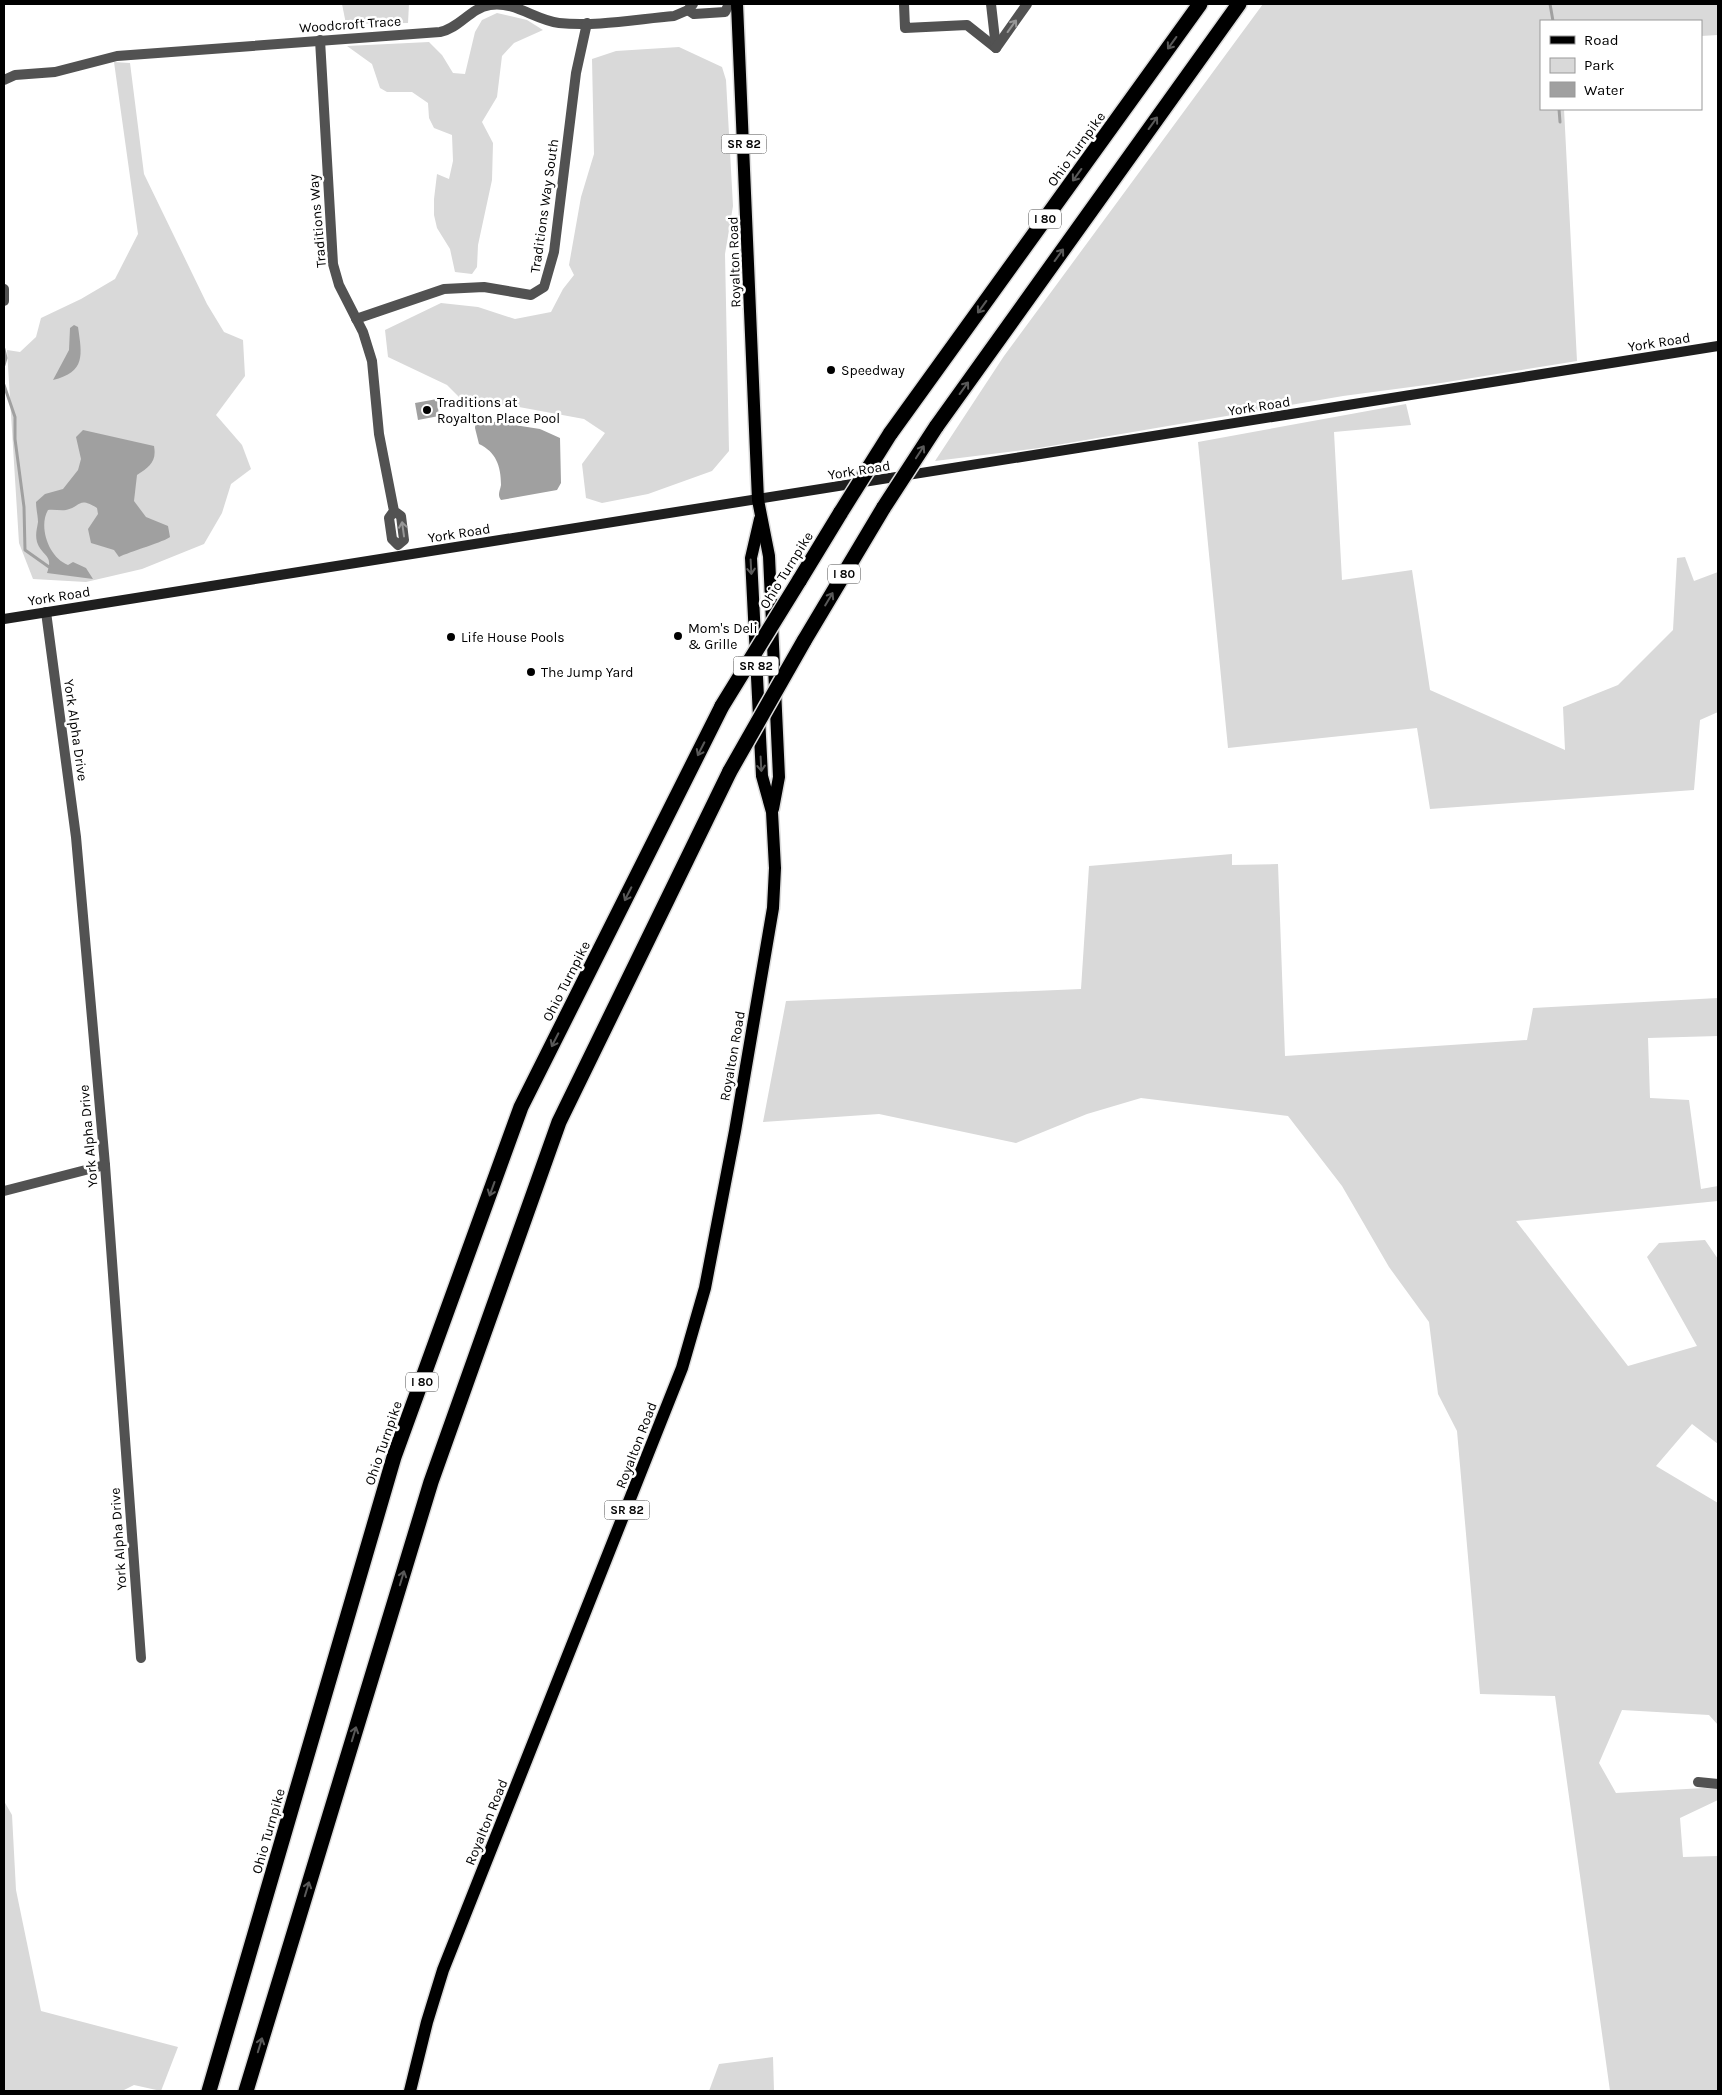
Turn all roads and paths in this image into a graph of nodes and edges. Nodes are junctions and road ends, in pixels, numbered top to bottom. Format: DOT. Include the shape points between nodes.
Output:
graph roads {
  1 [pos="734,4"];
  2 [pos="904,4"];
  3 [pos="990,4"];
  4 [pos="1027,4"];
  5 [pos="1200,4"];
  6 [pos="1239,4"];
  7 [pos="691,7"];
  8 [pos="587,23"];
  9 [pos="320,40"];
  10 [pos="996,48"];
  11 [pos="4,80"];
  12 [pos="4,290"];
  13 [pos="4,301"];
  14 [pos="356,319"];
  15 [pos="1718,346"];
  16 [pos="758,500"];
  17 [pos="760,519"];
  18 [pos="399,557"];
  19 [pos="46,612"];
  20 [pos="4,619"];
  21 [pos="772,812"];
  22 [pos="105,1165"];
  23 [pos="4,1191"];
  24 [pos="141,1658"];
  25 [pos="1698,1782"];
  26 [pos="1718,1784"];
  27 [pos="209,2091"];
  28 [pos="246,2091"];
  29 [pos="410,2091"];
  1 -- 7 [label="street, Woodcroft Trace" via="725,12 694,14"];
  1 -- 16 [label="main road, Royalton Road / SR 82"];
  2 -- 10 [label="street" via="906,28 967,24"];
  3 -- 10 [label="street"];
  10 -- 4 [label="street, one-way"];
  5 -- 27 [label="highway, Ohio Turnpike / I 80, one-way, bridge" via="890,434 841,512 722,706 521,1107 394,1457"];
  28 -- 6 [label="highway, I 80, one-way, bridge" via="430,1482 559,1122 730,771 884,507 936,427"];
  7 -- 8 [label="street, Woodcroft Trace" via="674,16"];
  8 -- 9 [label="street, Woodcroft Trace" via="556,22 513,6 496,5 475,11 447,30"];
  8 -- 14 [label="street, Traditions Way South" via="576,73 554,252 544,287 531,295 484,287 444,289"];
  9 -- 11 [label="street, Woodcroft Trace" via="116,56 55,72 15,75"];
  9 -- 14 [label="street, Traditions Way" via="333,264 339,285"];
  12 -- 13 [label="street"];
  14 -- 18 [label="street, Traditions Way" via="368,346 375,374 379,434 394,511 389,518"];
  15 -- 16 [label="street, York Road"];
  16 -- 17 [label="main road, Royalton Road / SR 82"];
  16 -- 18 [label="street, York Road"];
  17 -- 21 [label="main road, Royalton Road / SR 82" via="769,556 779,777"];
  17 -- 21 [label="main road, Royalton Road / SR 82, one-way" via="751,568 762,776"];
  18 -- 19 [label="street, York Road"];
  19 -- 20 [label="street, York Road"];
  19 -- 22 [label="street, York Alpha Drive" via="74,813"];
  21 -- 29 [label="main road, Royalton Road / SR 82" via="773,908 735,1132 705,1288 692,1335 618,1533 443,1970"];
  22 -- 23 [label="street"];
  22 -- 24 [label="street, York Alpha Drive"];
  25 -- 26 [label="street"];
}
